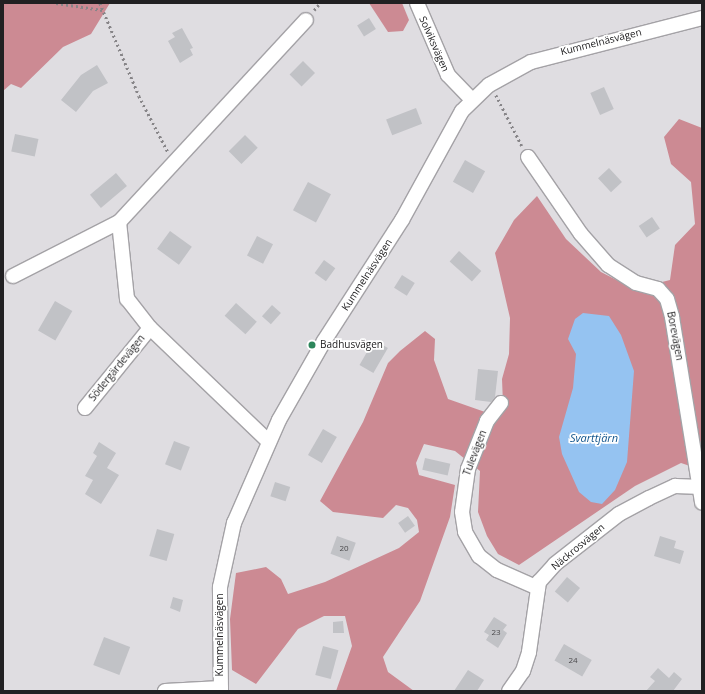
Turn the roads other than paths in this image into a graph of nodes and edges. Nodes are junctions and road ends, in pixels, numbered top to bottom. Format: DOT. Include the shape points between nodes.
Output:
graph roads {
  1 [pos="417,3"];
  2 [pos="702,18"];
  3 [pos="306,20"];
  4 [pos="471,100"];
  5 [pos="528,157"];
  6 [pos="119,222"];
  7 [pos="13,276"];
  8 [pos="150,328"];
  9 [pos="501,403"];
  10 [pos="85,408"];
  11 [pos="269,442"];
  12 [pos="700,487"];
  13 [pos="702,503"];
  14 [pos="538,588"];
  15 [pos="221,690"];
  16 [pos="165,691"];
  17 [pos="509,691"];
  1 -- 4 [label="street, Solviksvägen" via="448,75"];
  2 -- 4 [label="street, Kummelnäsvägen" via="531,62 489,85"];
  3 -- 6 [label="street"];
  4 -- 11 [label="street, Kummelnäsvägen" via="452,127 402,220 324,341"];
  5 -- 12 [label="street, Borevägen" via="581,234 608,265 636,283 658,289 667,299"];
  6 -- 7 [label="street"];
  6 -- 8 [label="street" via="127,300"];
  8 -- 10 [label="street, Södergärdevägen"];
  8 -- 11 [label="street"];
  9 -- 14 [label="street, Tulevägen" via="488,421 468,470 462,512 465,532 479,556 497,570"];
  11 -- 15 [label="street, Kummelnäsvägen" via="234,523 226,555 218,618"];
  12 -- 13 [label="street, Borevägen"];
  12 -- 14 [label="street, Näckrosvägen" via="675,486 619,514 555,564"];
  14 -- 17 [label="street, Näckrosvägen" via="529,652 523,671"];
  15 -- 16 [label="street"];
}
